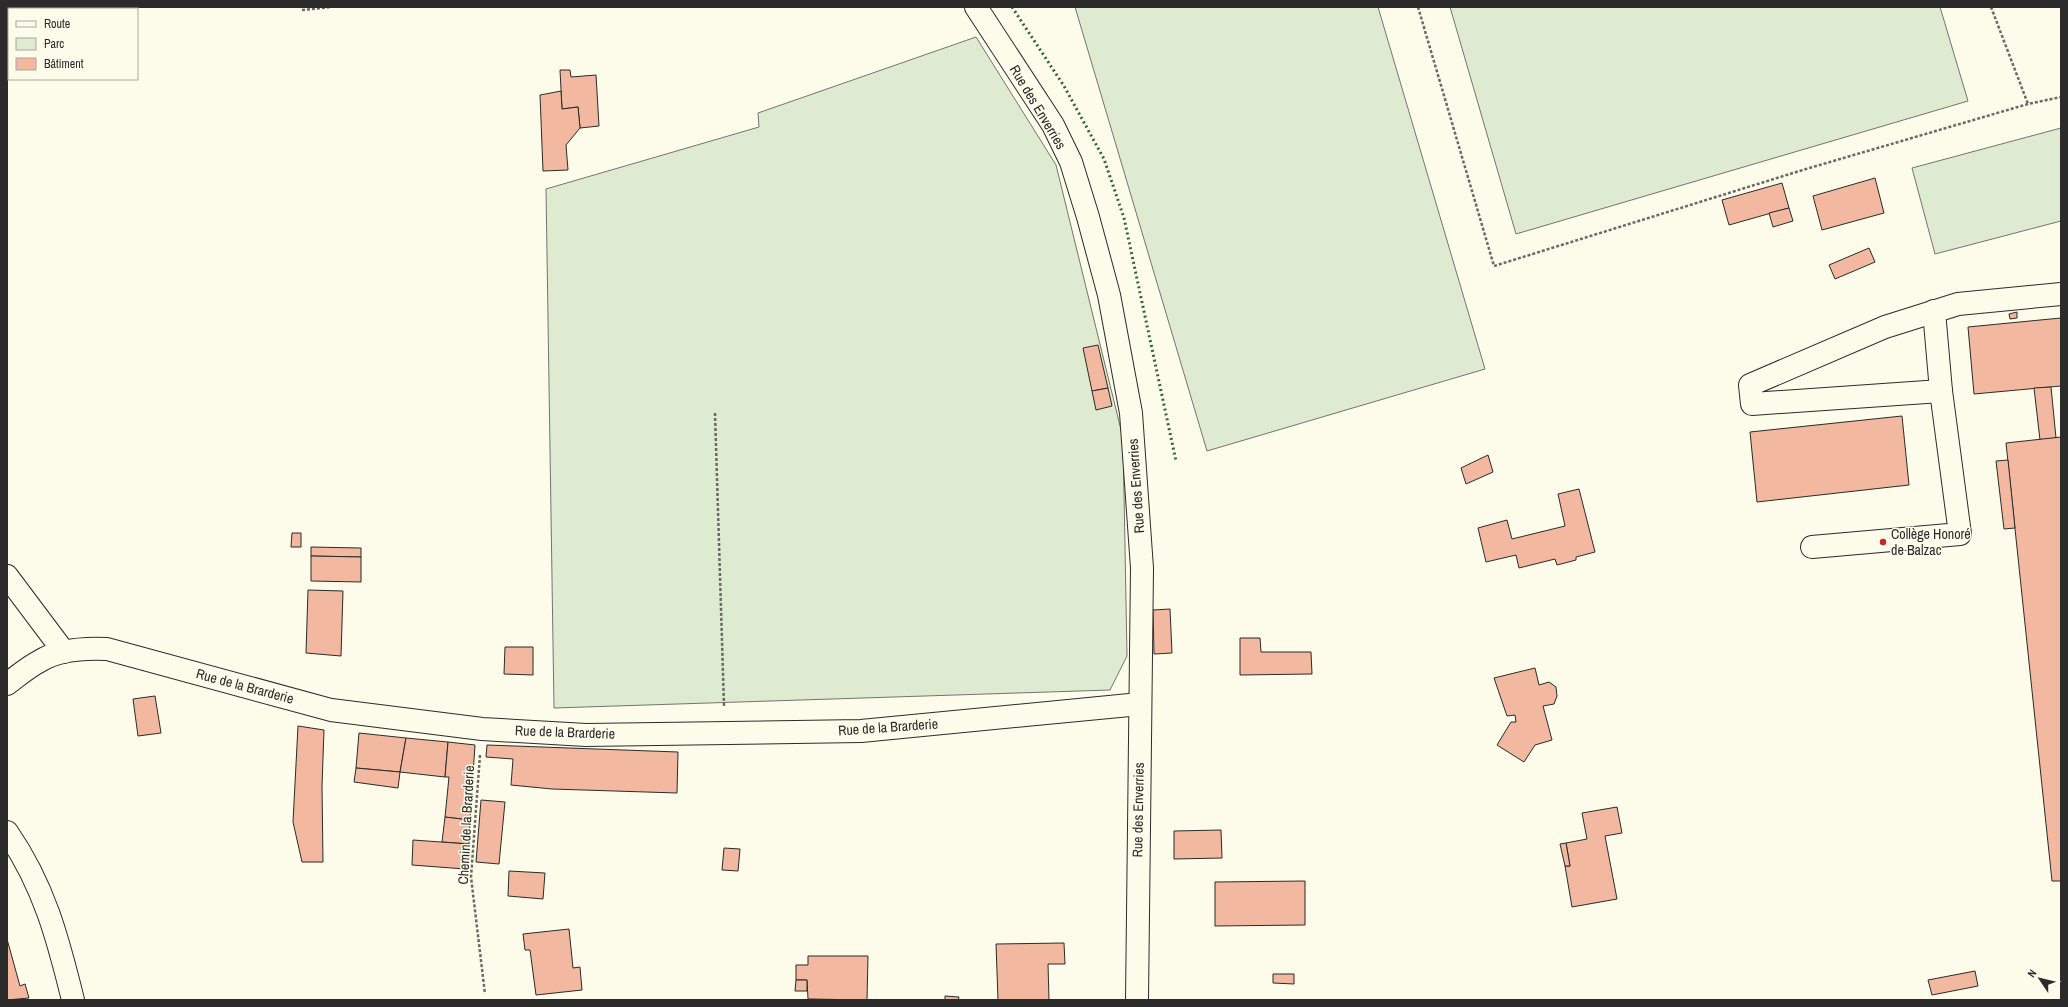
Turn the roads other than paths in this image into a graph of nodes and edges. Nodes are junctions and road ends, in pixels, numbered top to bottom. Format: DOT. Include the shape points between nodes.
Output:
graph roads {
  1 [pos="976,7"];
  2 [pos="2061,294"];
  3 [pos="1934,311"];
  4 [pos="1941,391"];
  5 [pos="1812,547"];
  6 [pos="7,576"];
  7 [pos="64,652"];
  8 [pos="7,684"];
  9 [pos="1140,704"];
  10 [pos="7,832"];
  11 [pos="73,1000"];
  12 [pos="1137,1000"];
  1 -- 9 [label="street, Rue des Enverries" via="1053,125 1071,162 1109,294 1131,413 1136,478 1142,568"];
  2 -- 3 [label="street" via="1958,304"];
  3 -- 4 [label="street"];
  3 -- 4 [label="street" via="1885,327 1750,385 1750,391 1752,404"];
  4 -- 5 [label="street" via="1960,534"];
  6 -- 7 [label="street"];
  7 -- 8 [label="street, Rue de la Brarderie" via="41,660"];
  7 -- 9 [label="street, Rue de la Brarderie" via="87,648 106,649 331,710 482,729 586,735 861,731"];
  9 -- 12 [label="street, Rue des Enverries"];
  10 -- 11 [label="street" via="34,875 46,905 57,936"];
}
